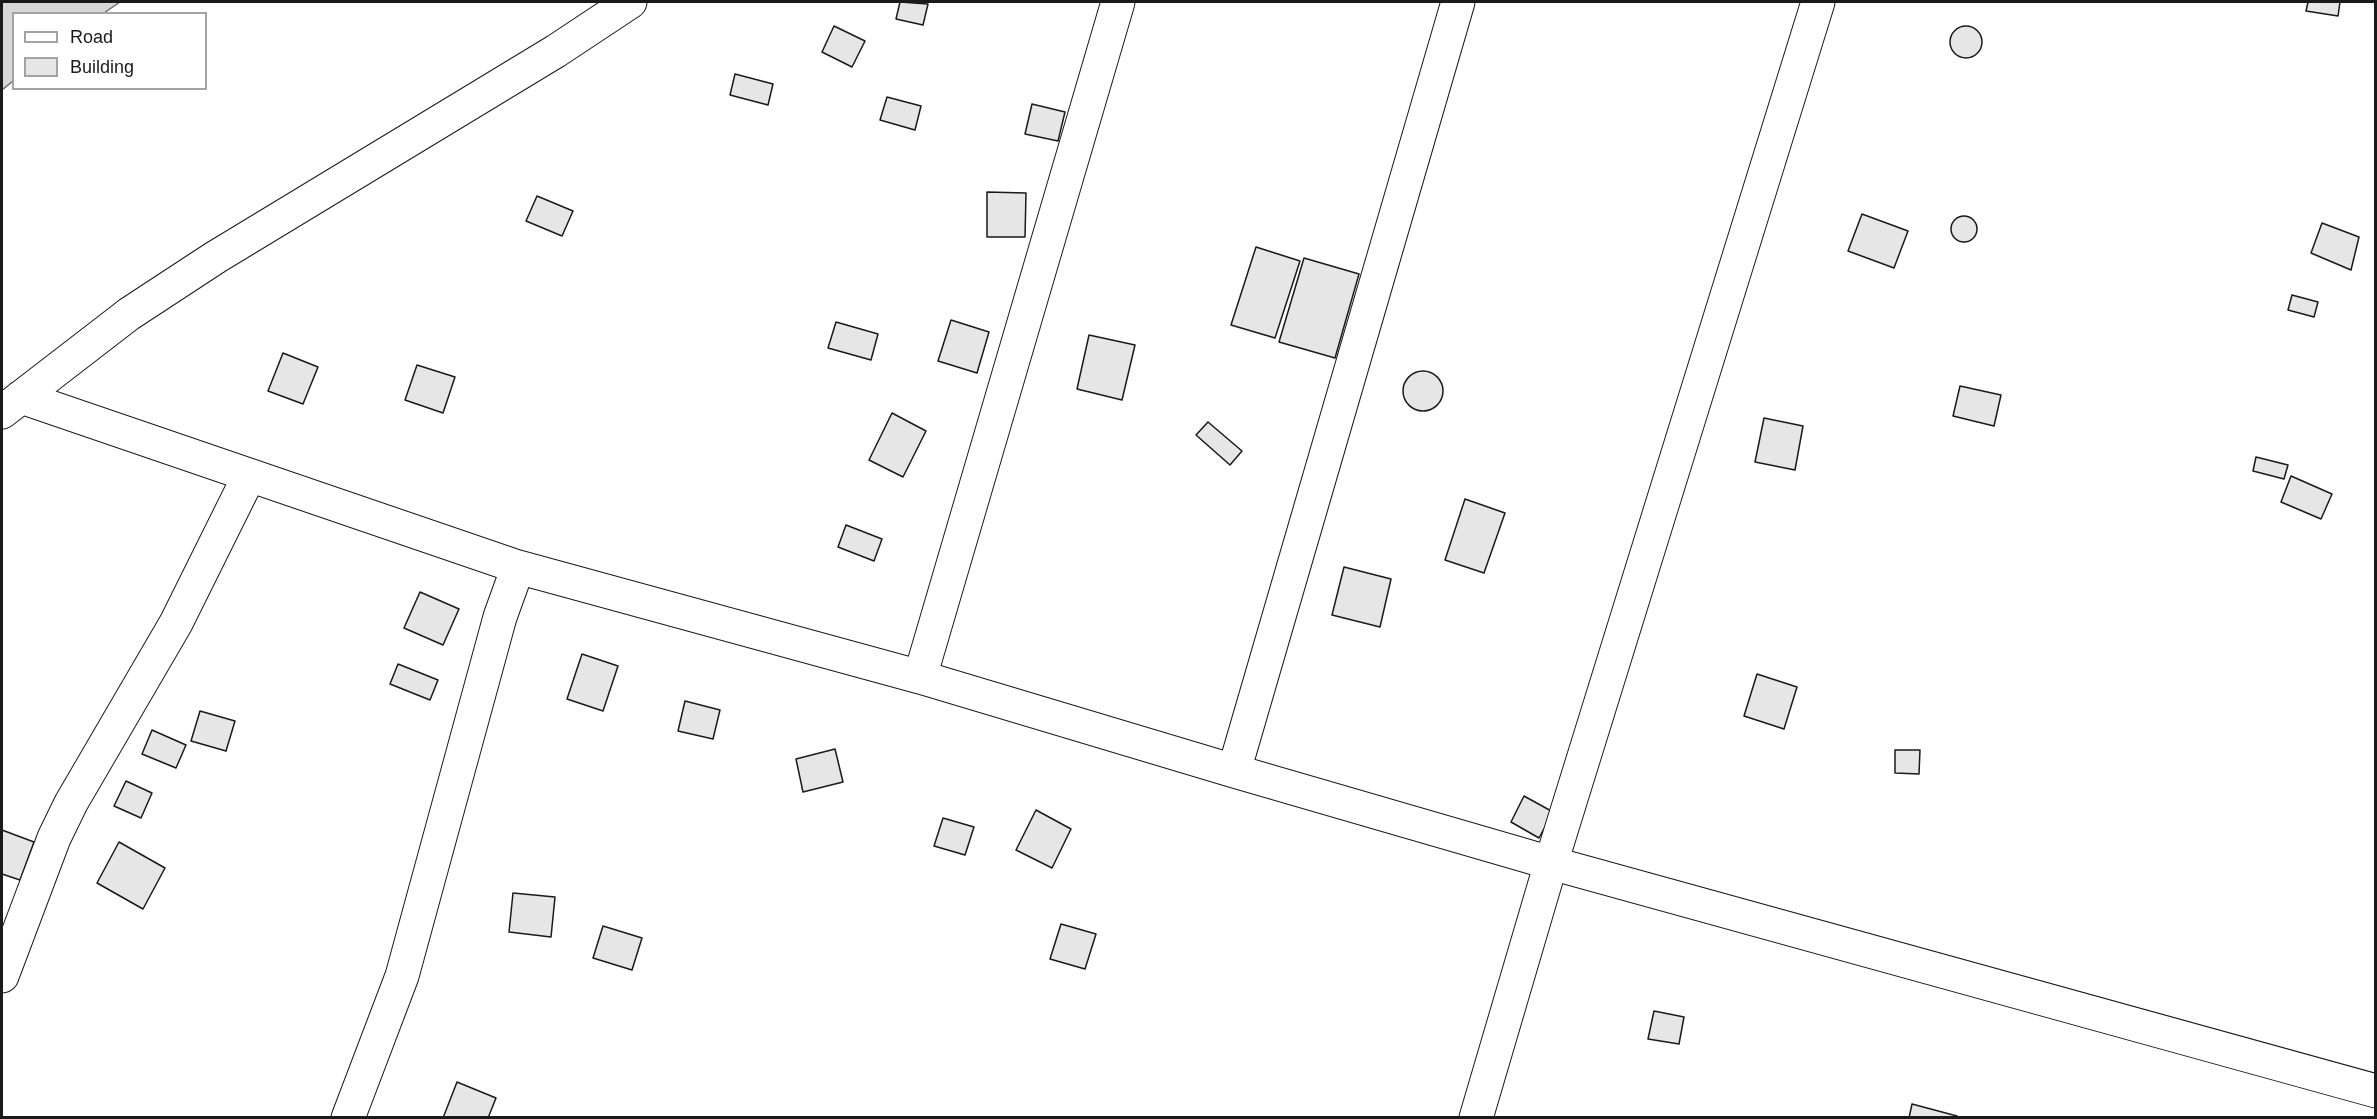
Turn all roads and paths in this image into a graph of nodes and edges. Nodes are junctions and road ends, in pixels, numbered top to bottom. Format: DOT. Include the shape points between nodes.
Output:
graph roads {
  1 [pos="630,2"];
  2 [pos="1118,2"];
  3 [pos="1458,2"];
  4 [pos="1818,2"];
  5 [pos="11,405"];
  6 [pos="249,476"];
  7 [pos="519,567"];
  8 [pos="920,677"];
  9 [pos="1234,771"];
  10 [pos="1551,863"];
  11 [pos="2,976"];
  12 [pos="2376,1091"];
  13 [pos="348,1118"];
  14 [pos="1476,1118"];
  1 -- 5 [label="street" via="546,58 216,257 129,314"];
  2 -- 8 [label="street"];
  3 -- 9 [label="street"];
  4 -- 10 [label="street"];
  5 -- 6 [label="street"];
  6 -- 7 [label="street"];
  6 -- 11 [label="street" via="176,623 71,803"];
  7 -- 8 [label="street"];
  7 -- 13 [label="street" via="500,617 402,976"];
  8 -- 9 [label="street"];
  9 -- 10 [label="street"];
  10 -- 12 [label="street"];
  10 -- 14 [label="street"];
}
